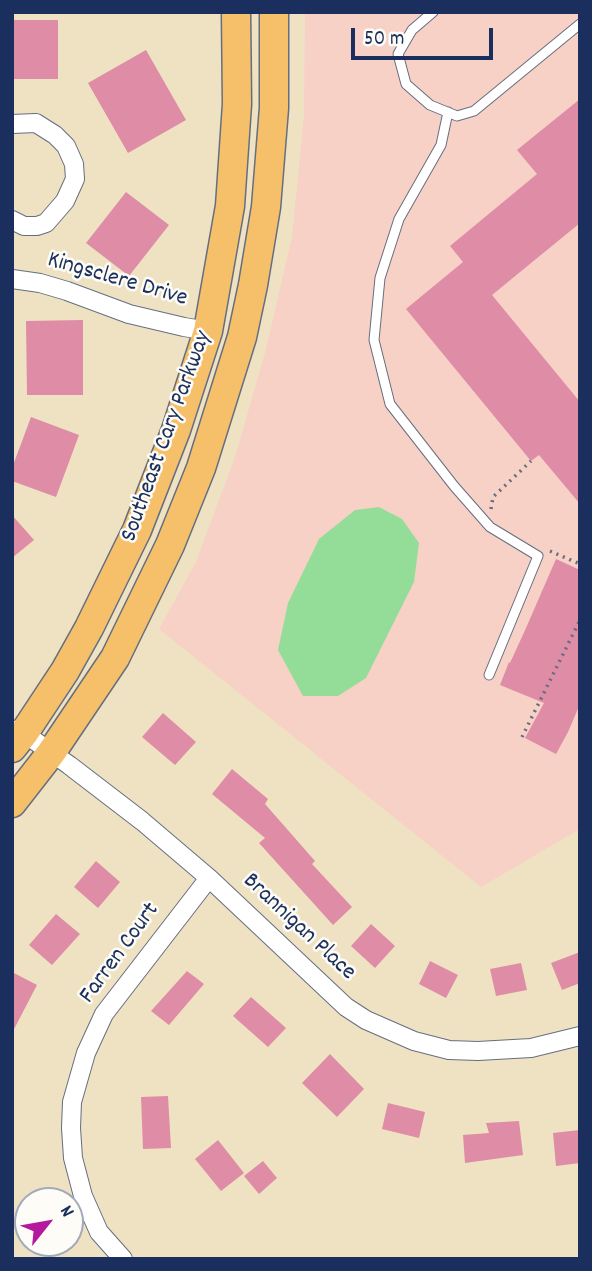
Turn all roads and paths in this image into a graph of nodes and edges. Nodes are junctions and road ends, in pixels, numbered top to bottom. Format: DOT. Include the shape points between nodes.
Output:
graph roads {
  1 [pos="236,12"];
  2 [pos="274,12"];
  3 [pos="433,12"];
  4 [pos="580,24"];
  5 [pos="448,112"];
  6 [pos="12,124"];
  7 [pos="12,220"];
  8 [pos="12,279"];
  9 [pos="208,331"];
  10 [pos="531,461"];
  11 [pos="490,512"];
  12 [pos="542,547"];
  13 [pos="578,562"];
  14 [pos="580,620"];
  15 [pos="489,675"];
  16 [pos="16,736"];
  17 [pos="522,737"];
  18 [pos="51,753"];
  19 [pos="12,803"];
  20 [pos="209,877"];
  21 [pos="580,1036"];
  22 [pos="123,1259"];
  1 -- 9 [label="main road, Southeast Cary Parkway" via="237,104 230,206"];
  2 -- 18 [label="main road, Southeast Cary Parkway" via="274,108 266,207 248,311 217,420 186,507 139,612 115,658"];
  3 -- 5 [label="lane" via="412,30 398,54 406,84 430,105"];
  4 -- 5 [label="lane" via="474,111 457,116"];
  5 -- 15 [label="lane" via="440,145 399,219 380,278 374,340 390,404 490,527 538,556"];
  6 -- 7 [label="street" via="36,123 54,135 66,146 75,179 65,201 46,223 23,226"];
  8 -- 9 [label="street, Kingsclere Drive" via="67,291 129,314"];
  9 -- 16 [label="main road, Southeast Cary Parkway" via="137,530 65,671"];
  10 -- 11 [label="path" via="493,497"];
  12 -- 13 [label="path"];
  14 -- 17 [label="path"];
  16 -- 18 [label="street, Brannigan Place"];
  18 -- 19 [label="main road, Southeast Cary Parkway"];
  18 -- 20 [label="street, Brannigan Place"];
  20 -- 21 [label="street, Brannigan Place" via="346,1007 398,1035 449,1050 478,1051 531,1048"];
  20 -- 22 [label="street, Farren Court" via="104,1014 86,1053 72,1102 73,1158 83,1196 99,1232"];
}
